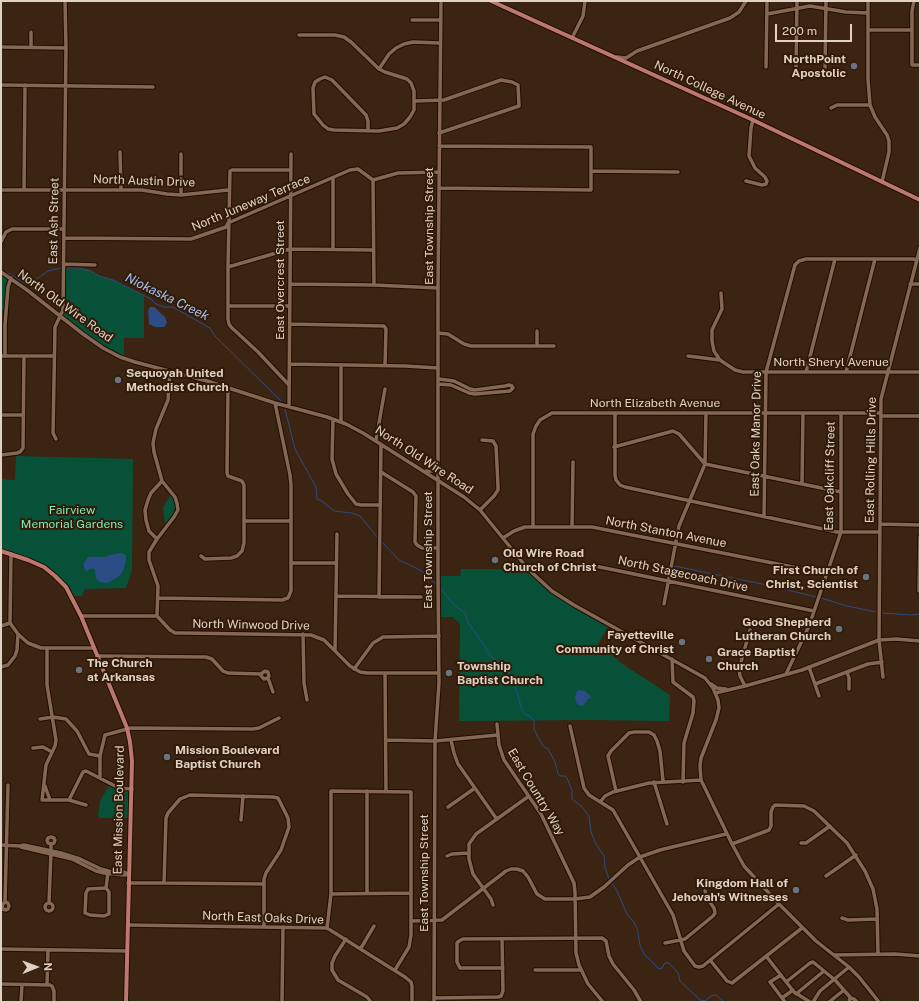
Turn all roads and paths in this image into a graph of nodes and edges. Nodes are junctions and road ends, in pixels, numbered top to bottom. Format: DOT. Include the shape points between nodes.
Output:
graph roads {
  1 [pos="66,1"];
  2 [pos="441,1"];
  3 [pos="491,1"];
  4 [pos="585,1"];
  5 [pos="746,1"];
  6 [pos="768,1"];
  7 [pos="797,1"];
  8 [pos="826,1"];
  9 [pos="868,1"];
  10 [pos="914,1"];
  11 [pos="797,8"];
  12 [pos="826,9"];
  13 [pos="868,13"];
  14 [pos="767,14"];
  15 [pos="412,20"];
  16 [pos="441,20"];
  17 [pos="868,30"];
  18 [pos="912,30"];
  19 [pos="31,32"];
  20 [pos="299,35"];
  21 [pos="572,38"];
  22 [pos="440,43"];
  23 [pos="1,47"];
  24 [pos="31,47"];
  25 [pos="66,48"];
  26 [pos="633,54"];
  27 [pos="614,57"];
  28 [pos="628,64"];
  29 [pos="920,65"];
  30 [pos="766,67"];
  31 [pos="796,68"];
  32 [pos="825,68"];
  33 [pos="379,69"];
  34 [pos="1,85"];
  35 [pos="25,85"];
  36 [pos="66,86"];
  37 [pos="153,87"];
  38 [pos="415,101"];
  39 [pos="439,101"];
  40 [pos="870,105"];
  41 [pos="830,108"];
  42 [pos="753,120"];
  43 [pos="368,130"];
  44 [pos="439,133"];
  45 [pos="439,146"];
  46 [pos="120,152"];
  47 [pos="181,154"];
  48 [pos="291,154"];
  49 [pos="291,170"];
  50 [pos="591,171"];
  51 [pos="439,172"];
  52 [pos="678,172"];
  53 [pos="333,178"];
  54 [pos="373,180"];
  55 [pos="746,181"];
  56 [pos="882,182"];
  57 [pos="439,188"];
  58 [pos="120,189"];
  59 [pos="1,190"];
  60 [pos="24,190"];
  61 [pos="64,190"];
  62 [pos="228,190"];
  63 [pos="181,195"];
  64 [pos="290,196"];
  65 [pos="920,200"];
  66 [pos="228,223"];
  67 [pos="64,229"];
  68 [pos="64,238"];
  69 [pos="1,242"];
  70 [pos="920,248"];
  71 [pos="290,249"];
  72 [pos="333,249"];
  73 [pos="373,250"];
  74 [pos="835,259"];
  75 [pos="875,259"];
  76 [pos="917,260"];
  77 [pos="64,264"];
  78 [pos="95,265"];
  79 [pos="228,267"];
  80 [pos="1,272"];
  81 [pos="11,278"];
  82 [pos="290,284"];
  83 [pos="910,284"];
  84 [pos="920,284"];
  85 [pos="374,285"];
  86 [pos="438,288"];
  87 [pos="721,293"];
  88 [pos="228,306"];
  89 [pos="290,306"];
  90 [pos="61,316"];
  91 [pos="290,324"];
  92 [pos="537,331"];
  93 [pos="438,333"];
  94 [pos="537,346"];
  95 [pos="554,346"];
  96 [pos="3,356"];
  97 [pos="24,356"];
  98 [pos="54,356"];
  99 [pos="688,356"];
  100 [pos="720,360"];
  101 [pos="290,364"];
  102 [pos="341,365"];
  103 [pos="385,366"];
  104 [pos="438,368"];
  105 [pos="170,371"];
  106 [pos="766,372"];
  107 [pos="806,372"];
  108 [pos="846,372"];
  109 [pos="887,372"];
  110 [pos="920,372"];
  111 [pos="439,379"];
  112 [pos="439,384"];
  113 [pos="289,385"];
  114 [pos="228,388"];
  115 [pos="385,389"];
  116 [pos="275,403"];
  117 [pos="289,407"];
  118 [pos="706,412"];
  119 [pos="615,413"];
  120 [pos="765,413"];
  121 [pos="803,413"];
  122 [pos="841,413"];
  123 [pos="881,414"];
  124 [pos="1,415"];
  125 [pos="23,415"];
  126 [pos="920,416"];
  127 [pos="333,419"];
  128 [pos="341,422"];
  129 [pos="56,439"];
  130 [pos="376,440"];
  131 [pos="482,440"];
  132 [pos="381,444"];
  133 [pos="614,447"];
  134 [pos="1,455"];
  135 [pos="573,462"];
  136 [pos="438,464"];
  137 [pos="705,464"];
  138 [pos="424,470"];
  139 [pos="380,472"];
  140 [pos="765,477"];
  141 [pos="438,479"];
  142 [pos="162,481"];
  143 [pos="802,484"];
  144 [pos="841,492"];
  145 [pos="690,501"];
  146 [pos="380,505"];
  147 [pos="480,510"];
  148 [pos="764,516"];
  149 [pos="245,521"];
  150 [pos="291,521"];
  151 [pos="880,524"];
  152 [pos="920,525"];
  153 [pos="533,527"];
  154 [pos="572,527"];
  155 [pos="841,532"];
  156 [pos="880,532"];
  157 [pos="337,534"];
  158 [pos="920,537"];
  159 [pos="502,538"];
  160 [pos="157,539"];
  161 [pos="676,544"];
  162 [pos="438,548"];
  163 [pos="1,551"];
  164 [pos="10,554"];
  165 [pos="201,556"];
  166 [pos="291,563"];
  167 [pos="336,563"];
  168 [pos="595,566"];
  169 [pos="828,574"];
  170 [pos="668,581"];
  171 [pos="919,591"];
  172 [pos="336,596"];
  173 [pos="380,597"];
  174 [pos="421,597"];
  175 [pos="158,598"];
  176 [pos="664,604"];
  177 [pos="814,611"];
  178 [pos="81,616"];
  179 [pos="157,616"];
  180 [pos="10,623"];
  181 [pos="1,626"];
  182 [pos="750,630"];
  183 [pos="18,634"];
  184 [pos="303,634"];
  185 [pos="439,636"];
  186 [pos="879,640"];
  187 [pos="920,641"];
  188 [pos="94,648"];
  189 [pos="47,649"];
  190 [pos="335,651"];
  191 [pos="97,656"];
  192 [pos="672,659"];
  193 [pos="882,662"];
  194 [pos="1,667"];
  195 [pos="809,667"];
  196 [pos="354,669"];
  197 [pos="847,672"];
  198 [pos="385,673"];
  199 [pos="439,673"];
  200 [pos="261,674"];
  201 [pos="786,674"];
  202 [pos="268,678"];
  203 [pos="883,678"];
  204 [pos="708,683"];
  205 [pos="815,684"];
  206 [pos="745,686"];
  207 [pos="730,689"];
  208 [pos="849,689"];
  209 [pos="273,692"];
  210 [pos="715,693"];
  211 [pos="819,696"];
  212 [pos="307,700"];
  213 [pos="53,717"];
  214 [pos="279,718"];
  215 [pos="40,719"];
  216 [pos="497,724"];
  217 [pos="570,726"];
  218 [pos="127,728"];
  219 [pos="498,734"];
  220 [pos="386,740"];
  221 [pos="452,740"];
  222 [pos="435,741"];
  223 [pos="33,748"];
  224 [pos="52,752"];
  225 [pos="100,756"];
  226 [pos="100,778"];
  227 [pos="701,780"];
  228 [pos="654,782"];
  229 [pos="663,782"];
  230 [pos="683,782"];
  231 [pos="8,785"];
  232 [pos="44,785"];
  233 [pos="475,788"];
  234 [pos="132,789"];
  235 [pos="367,791"];
  236 [pos="386,791"];
  237 [pos="616,791"];
  238 [pos="243,796"];
  239 [pos="529,796"];
  240 [pos="50,800"];
  241 [pos="69,800"];
  242 [pos="601,801"];
  243 [pos="86,805"];
  244 [pos="448,807"];
  245 [pos="496,818"];
  246 [pos="241,820"];
  247 [pos="667,824"];
  248 [pos="830,826"];
  249 [pos="726,834"];
  250 [pos="801,843"];
  251 [pos="51,844"];
  252 [pos="732,844"];
  253 [pos="1,845"];
  254 [pos="7,845"];
  255 [pos="51,853"];
  256 [pos="468,853"];
  257 [pos="447,856"];
  258 [pos="856,856"];
  259 [pos="640,857"];
  260 [pos="108,872"];
  261 [pos="128,874"];
  262 [pos="826,876"];
  263 [pos="128,883"];
  264 [pos="164,883"];
  265 [pos="264,884"];
  266 [pos="106,888"];
  267 [pos="483,888"];
  268 [pos="705,891"];
  269 [pos="367,893"];
  270 [pos="411,893"];
  271 [pos="330,894"];
  272 [pos="575,899"];
  273 [pos="5,902"];
  274 [pos="49,903"];
  275 [pos="779,904"];
  276 [pos="493,905"];
  277 [pos="842,918"];
  278 [pos="877,919"];
  279 [pos="412,921"];
  280 [pos="434,921"];
  281 [pos="128,925"];
  282 [pos="374,926"];
  283 [pos="264,927"];
  284 [pos="283,927"];
  285 [pos="327,928"];
  286 [pos="802,928"];
  287 [pos="346,939"];
  288 [pos="502,939"];
  289 [pos="576,939"];
  290 [pos="680,940"];
  291 [pos="665,943"];
  292 [pos="361,948"];
  293 [pos="1,949"];
  294 [pos="48,950"];
  295 [pos="127,951"];
  296 [pos="878,954"];
  297 [pos="834,955"];
  298 [pos="766,956"];
  299 [pos="920,956"];
  300 [pos="710,960"];
  301 [pos="849,967"];
  302 [pos="503,968"];
  303 [pos="396,970"];
  304 [pos="535,970"];
  305 [pos="581,970"];
  306 [pos="824,971"];
  307 [pos="781,975"];
  308 [pos="835,980"];
  309 [pos="786,982"];
  310 [pos="1,984"];
  311 [pos="22,985"];
  312 [pos="47,985"];
  313 [pos="844,990"];
  314 [pos="794,992"];
  315 [pos="782,998"];
  316 [pos="434,1000"];
  317 [pos="849,1000"];
  318 [pos="22,1002"];
  319 [pos="54,1002"];
  320 [pos="126,1002"];
  321 [pos="282,1002"];
  322 [pos="371,1002"];
  323 [pos="412,1002"];
  324 [pos="603,1002"];
  325 [pos="641,1002"];
  326 [pos="785,1002"];
  327 [pos="811,1002"];
  328 [pos="829,1002"];
  329 [pos="857,1002"];
  330 [pos="879,1002"];
  1 -- 25 [label="street, East Ash Street"];
  2 -- 16 [label="street, East Township Street"];
  3 -- 21 [label="main road, North College Avenue"];
  4 -- 21 [label="street" via="583,16"];
  5 -- 26 [label="street" via="741,10 730,18"];
  6 -- 14 [label="street"];
  7 -- 11 [label="street"];
  8 -- 12 [label="street"];
  9 -- 13 [label="street"];
  10 -- 18 [label="street"];
  11 -- 12 [label="street" via="814,6"];
  11 -- 14 [label="street"];
  11 -- 31 [label="street"];
  12 -- 13 [label="street"];
  12 -- 32 [label="street"];
  13 -- 17 [label="street"];
  14 -- 30 [label="street"];
  15 -- 16 [label="street"];
  16 -- 22 [label="street, East Township Street"];
  17 -- 18 [label="street"];
  17 -- 40 [label="street"];
  18 -- 29 [label="street" via="912,65"];
  19 -- 24 [label="street"];
  20 -- 33 [label="street" via="344,37"];
  21 -- 27 [label="main road, North College Avenue"];
  22 -- 33 [label="street" via="404,44 390,54"];
  22 -- 39 [label="street, East Township Street"];
  23 -- 24 [label="street"];
  24 -- 25 [label="street"];
  25 -- 36 [label="street, East Ash Street"];
  26 -- 27 [label="street" via="626,58"];
  26 -- 28 [label="street"];
  27 -- 28 [label="main road, North College Avenue"];
  28 -- 42 [label="main road, North College Avenue"];
  33 -- 38 [label="street" via="407,79 414,91"];
  34 -- 35 [label="street"];
  35 -- 36 [label="street"];
  35 -- 60 [label="street"];
  36 -- 37 [label="street"];
  36 -- 61 [label="street, East Ash Street"];
  38 -- 39 [label="street"];
  38 -- 43 [label="street" via="414,110 404,124 389,130"];
  39 -- 44 [label="street, East Township Street"];
  39 -- 44 [label="street" via="503,80 518,85 519,106"];
  40 -- 41 [label="street" via="837,105"];
  40 -- 56 [label="street" via="889,141"];
  42 -- 55 [label="street" via="750,128 749,156 755,168 766,179 766,183 762,185"];
  42 -- 56 [label="main road, North College Avenue"];
  43 -- 43 [label="street" via="366,115 332,80 327,78 316,82 313,88 313,111 317,120 334,130"];
  44 -- 45 [label="street, East Township Street"];
  45 -- 50 [label="street" via="591,147"];
  45 -- 51 [label="street, East Township Street"];
  46 -- 58 [label="street"];
  47 -- 63 [label="street"];
  48 -- 49 [label="street, East Overcrest Street"];
  49 -- 62 [label="street" via="231,170 228,174"];
  49 -- 64 [label="street, East Overcrest Street"];
  50 -- 52 [label="street"];
  50 -- 57 [label="street" via="591,190"];
  51 -- 54 [label="street" via="398,173"];
  51 -- 57 [label="street, East Township Street"];
  53 -- 54 [label="street, North Juneway Terrace" via="358,169"];
  53 -- 64 [label="street, North Juneway Terrace"];
  53 -- 72 [label="street"];
  54 -- 73 [label="street"];
  56 -- 65 [label="main road, North College Avenue"];
  57 -- 86 [label="street, East Township Street"];
  58 -- 61 [label="street, North Austin Drive"];
  58 -- 63 [label="street, North Austin Drive"];
  59 -- 60 [label="street, North Austin Drive"];
  60 -- 61 [label="street, North Austin Drive"];
  61 -- 67 [label="street, East Ash Street"];
  62 -- 63 [label="street, North Austin Drive"];
  62 -- 66 [label="street"];
  64 -- 66 [label="street, North Juneway Terrace"];
  64 -- 71 [label="street, East Overcrest Street"];
  66 -- 68 [label="street, North Juneway Terrace" via="226,227 186,240"];
  66 -- 79 [label="street"];
  67 -- 68 [label="street, East Ash Street"];
  67 -- 69 [label="street" via="12,229 6,232"];
  68 -- 77 [label="street, East Ash Street"];
  70 -- 76 [label="street, East Rolling Hills Drive"];
  71 -- 72 [label="street"];
  71 -- 79 [label="street"];
  71 -- 82 [label="street, East Overcrest Street"];
  72 -- 73 [label="street"];
  73 -- 85 [label="street"];
  74 -- 75 [label="street, East Oaks Manor Drive"];
  74 -- 106 [label="street, East Oaks Manor Drive" via="804,259 795,265"];
  74 -- 107 [label="street"];
  75 -- 76 [label="street, East Oaks Manor Drive"];
  75 -- 108 [label="street"];
  76 -- 83 [label="street, East Rolling Hills Drive"];
  77 -- 78 [label="street"];
  77 -- 90 [label="street, East Ash Street"];
  79 -- 88 [label="street"];
  80 -- 81 [label="street, North Old Wire Road"];
  81 -- 90 [label="street, North Old Wire Road"];
  81 -- 96 [label="street" via="8,287"];
  82 -- 85 [label="street"];
  82 -- 89 [label="street, East Overcrest Street"];
  83 -- 84 [label="street"];
  83 -- 109 [label="street, East Rolling Hills Drive"];
  85 -- 86 [label="street"];
  86 -- 93 [label="street, East Township Street"];
  87 -- 100 [label="street" via="722,309 711,335 714,351"];
  88 -- 89 [label="street"];
  88 -- 113 [label="street" via="231,327"];
  89 -- 91 [label="street, East Overcrest Street"];
  90 -- 98 [label="street, East Ash Street" via="55,327"];
  90 -- 105 [label="street, North Old Wire Road" via="113,353"];
  91 -- 101 [label="street, East Overcrest Street"];
  91 -- 103 [label="street" via="384,326"];
  92 -- 94 [label="street"];
  93 -- 94 [label="street" via="448,334 471,346"];
  93 -- 104 [label="street, East Township Street"];
  94 -- 95 [label="street"];
  96 -- 97 [label="street"];
  97 -- 98 [label="street"];
  97 -- 125 [label="street"];
  98 -- 129 [label="street, East Ash Street"];
  99 -- 100 [label="street"];
  100 -- 106 [label="street, North Sheryl Avenue" via="739,371"];
  101 -- 102 [label="street"];
  101 -- 113 [label="street, East Overcrest Street"];
  102 -- 103 [label="street"];
  102 -- 128 [label="street"];
  103 -- 104 [label="street"];
  104 -- 111 [label="street, East Township Street"];
  105 -- 114 [label="street, North Old Wire Road"];
  105 -- 142 [label="street" via="168,400 153,443"];
  106 -- 107 [label="street, North Sheryl Avenue"];
  106 -- 120 [label="street, East Oaks Manor Drive"];
  107 -- 108 [label="street, North Sheryl Avenue"];
  108 -- 109 [label="street, North Sheryl Avenue"];
  109 -- 110 [label="street, North Sheryl Avenue"];
  109 -- 123 [label="street, East Rolling Hills Drive" via="881,399"];
  111 -- 112 [label="street, East Township Street"];
  111 -- 112 [label="street" via="454,381 475,390 509,385 512,388 510,391 475,394 451,385"];
  112 -- 136 [label="street, East Township Street"];
  113 -- 117 [label="street, East Overcrest Street"];
  114 -- 116 [label="street, North Old Wire Road"];
  114 -- 149 [label="street" via="227,473 228,476 242,481 244,485"];
  115 -- 130 [label="street"];
  116 -- 117 [label="street, North Old Wire Road"];
  116 -- 150 [label="street" via="290,475"];
  117 -- 127 [label="street, North Old Wire Road"];
  118 -- 119 [label="street, North Elizabeth Avenue"];
  118 -- 120 [label="street, North Elizabeth Avenue"];
  118 -- 137 [label="street"];
  119 -- 133 [label="street"];
  119 -- 153 [label="street, North Elizabeth Avenue" via="556,412 547,414 538,422 533,434"];
  120 -- 121 [label="street, North Elizabeth Avenue"];
  120 -- 140 [label="street, East Oaks Manor Drive"];
  121 -- 122 [label="street, North Elizabeth Avenue"];
  121 -- 143 [label="street"];
  122 -- 123 [label="street, North Elizabeth Avenue"];
  122 -- 144 [label="street, East Oakcliff Street"];
  123 -- 126 [label="street, North Elizabeth Avenue"];
  123 -- 151 [label="street, East Rolling Hills Drive"];
  124 -- 125 [label="street"];
  125 -- 134 [label="street" via="20,452"];
  127 -- 128 [label="street, North Old Wire Road"];
  127 -- 146 [label="street" via="332,460 336,474 356,504"];
  128 -- 130 [label="street, North Old Wire Road"];
  130 -- 132 [label="street, North Old Wire Road"];
  131 -- 147 [label="street" via="493,441 496,446 498,486 494,496"];
  132 -- 138 [label="street, North Old Wire Road"];
  132 -- 139 [label="street"];
  133 -- 137 [label="street" via="673,431 679,434"];
  133 -- 145 [label="street" via="615,475 620,485"];
  135 -- 154 [label="street"];
  136 -- 138 [label="street" via="434,471"];
  136 -- 141 [label="street, East Township Street"];
  137 -- 140 [label="street"];
  137 -- 145 [label="street"];
  138 -- 141 [label="street, North Old Wire Road"];
  139 -- 146 [label="street"];
  139 -- 162 [label="street" via="416,496 417,545 422,548"];
  140 -- 143 [label="street"];
  140 -- 148 [label="street, East Oaks Manor Drive"];
  141 -- 147 [label="street, North Old Wire Road"];
  141 -- 162 [label="street, East Township Street"];
  142 -- 160 [label="street" via="151,493 145,510 150,531"];
  142 -- 160 [label="street" via="175,497 178,510"];
  143 -- 144 [label="street"];
  144 -- 155 [label="street, East Oakcliff Street"];
  145 -- 148 [label="street"];
  145 -- 161 [label="street" via="680,523"];
  146 -- 173 [label="street"];
  147 -- 159 [label="street, North Old Wire Road"];
  148 -- 155 [label="street"];
  149 -- 150 [label="street"];
  149 -- 165 [label="street" via="244,543 242,551 237,556 205,559"];
  150 -- 166 [label="street"];
  151 -- 152 [label="street"];
  151 -- 156 [label="street, East Rolling Hills Drive"];
  153 -- 154 [label="street, North Stanton Avenue"];
  153 -- 159 [label="street, North Stanton Avenue" via="517,529"];
  154 -- 161 [label="street, North Stanton Avenue" via="604,529"];
  155 -- 156 [label="street"];
  155 -- 169 [label="street, East Oakcliff Street"];
  156 -- 186 [label="street, East Rolling Hills Drive"];
  157 -- 167 [label="street"];
  158 -- 171 [label="street"];
  159 -- 192 [label="street, North Old Wire Road" via="528,569 552,591 574,606"];
  160 -- 175 [label="street" via="149,552 149,560 157,582"];
  161 -- 169 [label="street, North Stanton Avenue"];
  161 -- 170 [label="street"];
  162 -- 185 [label="street, East Township Street"];
  163 -- 164 [label="main road, East Mission Boulevard"];
  164 -- 178 [label="main road, East Mission Boulevard" via="37,564 55,576 66,587"];
  164 -- 180 [label="street"];
  166 -- 167 [label="street"];
  166 -- 175 [label="street" via="291,591 285,599"];
  167 -- 172 [label="street"];
  168 -- 170 [label="street, North Stagecoach Drive"];
  169 -- 177 [label="street, East Oakcliff Street"];
  170 -- 176 [label="street"];
  170 -- 177 [label="street, North Stagecoach Drive"];
  172 -- 173 [label="street"];
  172 -- 190 [label="street"];
  173 -- 174 [label="street"];
  175 -- 179 [label="street"];
  177 -- 201 [label="street, East Oakcliff Street" via="810,626"];
  178 -- 179 [label="street"];
  178 -- 188 [label="main road, East Mission Boulevard"];
  179 -- 184 [label="street, North Winwood Drive" via="175,632"];
  180 -- 181 [label="street"];
  180 -- 183 [label="street"];
  182 -- 206 [label="street" via="739,669"];
  183 -- 189 [label="street" via="31,645"];
  183 -- 194 [label="street" via="15,656 8,665"];
  184 -- 190 [label="street, North Winwood Drive" via="324,640"];
  184 -- 212 [label="street"];
  185 -- 196 [label="street" via="383,637 373,643"];
  185 -- 199 [label="street, East Township Street"];
  186 -- 187 [label="street"];
  186 -- 193 [label="street, East Rolling Hills Drive"];
  186 -- 195 [label="street"];
  188 -- 189 [label="street"];
  188 -- 191 [label="main road, East Mission Boulevard"];
  189 -- 213 [label="street" via="46,685"];
  190 -- 196 [label="street, North Winwood Drive"];
  191 -- 200 [label="street" via="206,657 228,673"];
  191 -- 218 [label="main road, East Mission Boulevard"];
  192 -- 204 [label="street, North Old Wire Road"];
  192 -- 230 [label="street" via="673,682 693,697 694,701 684,743"];
  193 -- 197 [label="street"];
  193 -- 203 [label="street, East Rolling Hills Drive"];
  195 -- 201 [label="street"];
  195 -- 205 [label="street"];
  196 -- 198 [label="street" via="364,673"];
  197 -- 205 [label="street"];
  197 -- 208 [label="street"];
  198 -- 199 [label="street"];
  198 -- 220 [label="street"];
  199 -- 222 [label="street, East Township Street"];
  200 -- 202 [label="street" via="263,678"];
  200 -- 202 [label="street" via="267,672"];
  201 -- 206 [label="street"];
  202 -- 209 [label="street"];
  204 -- 207 [label="street" via="717,688"];
  204 -- 210 [label="street, North Old Wire Road"];
  205 -- 211 [label="street"];
  206 -- 207 [label="street"];
  207 -- 210 [label="street"];
  210 -- 227 [label="street, North Old Wire Road" via="718,712 701,758"];
  213 -- 215 [label="street"];
  213 -- 224 [label="street" via="56,740"];
  213 -- 225 [label="street" via="66,719 77,731 89,754"];
  214 -- 218 [label="street" via="253,729"];
  216 -- 219 [label="street, East Country Way"];
  217 -- 242 [label="street" via="584,788 589,795"];
  218 -- 225 [label="street" via="105,735"];
  218 -- 234 [label="main road, East Mission Boulevard" via="132,755"];
  219 -- 221 [label="street"];
  219 -- 239 [label="street, East Country Way" via="504,760"];
  220 -- 222 [label="street"];
  220 -- 236 [label="street"];
  221 -- 222 [label="street"];
  221 -- 233 [label="street" via="455,758"];
  222 -- 280 [label="street, East Township Street"];
  223 -- 224 [label="street" via="43,747"];
  224 -- 232 [label="street" via="46,765"];
  225 -- 226 [label="street"];
  226 -- 234 [label="street" via="119,788"];
  226 -- 241 [label="street" via="85,771"];
  227 -- 230 [label="street"];
  227 -- 249 [label="street, North Old Wire Road"];
  228 -- 229 [label="street"];
  228 -- 237 [label="street"];
  228 -- 247 [label="street"];
  229 -- 230 [label="street"];
  229 -- 237 [label="street" via="660,751 654,735 649,732 634,732 629,733 608,756"];
  231 -- 254 [label="street"];
  232 -- 240 [label="street"];
  232 -- 240 [label="street" via="42,800"];
  233 -- 244 [label="street"];
  233 -- 245 [label="street"];
  234 -- 261 [label="main road, East Mission Boulevard"];
  235 -- 236 [label="street"];
  235 -- 269 [label="street"];
  235 -- 271 [label="street" via="331,791"];
  236 -- 270 [label="street" via="412,792"];
  237 -- 242 [label="street"];
  238 -- 246 [label="street"];
  238 -- 264 [label="street" via="187,796 172,807 166,818"];
  238 -- 265 [label="street" via="276,797 288,818 289,827 281,850 266,873"];
  239 -- 245 [label="street"];
  239 -- 272 [label="street, East Country Way" via="547,824 574,882"];
  240 -- 241 [label="street"];
  241 -- 243 [label="street"];
  242 -- 259 [label="street" via="613,810"];
  245 -- 256 [label="street" via="473,836"];
  248 -- 250 [label="street"];
  248 -- 252 [label="street" via="810,808 775,805 771,809 769,830"];
  248 -- 258 [label="street"];
  249 -- 252 [label="street, North Old Wire Road"];
  249 -- 259 [label="street"];
  251 -- 255 [label="street"];
  252 -- 275 [label="street, North Old Wire Road" via="744,866"];
  253 -- 254 [label="street"];
  254 -- 255 [label="street" via="24,845"];
  254 -- 273 [label="street"];
  255 -- 260 [label="street" via="71,856"];
  255 -- 274 [label="street"];
  256 -- 257 [label="street"];
  256 -- 267 [label="street" via="473,874"];
  258 -- 262 [label="street"];
  258 -- 278 [label="street" via="873,890"];
  259 -- 272 [label="street" via="595,894"];
  259 -- 290 [label="street" via="673,915"];
  260 -- 261 [label="street"];
  260 -- 266 [label="street"];
  261 -- 263 [label="main road, East Mission Boulevard"];
  263 -- 264 [label="street"];
  263 -- 281 [label="main road, East Mission Boulevard"];
  264 -- 265 [label="street"];
  265 -- 283 [label="street"];
  266 -- 266 [label="street" via="109,892 109,914 104,916 85,913 88,889"];
  267 -- 272 [label="street" via="514,868 526,874 535,891 542,897 551,900"];
  267 -- 276 [label="street"];
  267 -- 280 [label="street" via="444,919"];
  268 -- 290 [label="street" via="715,913 685,939"];
  269 -- 270 [label="street"];
  269 -- 271 [label="street"];
  270 -- 279 [label="street"];
  271 -- 285 [label="street"];
  272 -- 289 [label="street, East Country Way"];
  275 -- 286 [label="street, North Old Wire Road"];
  275 -- 300 [label="street"];
  277 -- 278 [label="street"];
  278 -- 296 [label="street"];
  279 -- 280 [label="street"];
  279 -- 303 [label="street" via="411,941"];
  280 -- 316 [label="street, East Township Street"];
  281 -- 283 [label="street, North East Oaks Drive"];
  281 -- 295 [label="main road, East Mission Boulevard"];
  282 -- 292 [label="street"];
  283 -- 284 [label="street, North East Oaks Drive"];
  284 -- 285 [label="street, North East Oaks Drive"];
  284 -- 321 [label="street"];
  285 -- 287 [label="street, North East Oaks Drive"];
  286 -- 297 [label="street, North Old Wire Road"];
  286 -- 298 [label="street"];
  287 -- 292 [label="street, North East Oaks Drive"];
  287 -- 322 [label="street" via="335,956 332,970 338,980"];
  288 -- 289 [label="street"];
  288 -- 302 [label="street"];
  288 -- 302 [label="street" via="459,941 457,962 458,967 462,968"];
  289 -- 305 [label="street, East Country Way" via="576,953"];
  289 -- 325 [label="street" via="602,938 606,941 613,964"];
  290 -- 291 [label="street"];
  290 -- 300 [label="street" via="684,951 695,966 701,967"];
  292 -- 303 [label="street, North East Oaks Drive"];
  293 -- 294 [label="street"];
  294 -- 295 [label="street"];
  294 -- 312 [label="street"];
  295 -- 320 [label="main road, East Mission Boulevard"];
  296 -- 297 [label="street"];
  296 -- 299 [label="street"];
  297 -- 301 [label="street, North Old Wire Road"];
  298 -- 300 [label="street" via="730,983"];
  298 -- 307 [label="street"];
  301 -- 308 [label="street"];
  301 -- 330 [label="street, North Old Wire Road"];
  302 -- 316 [label="street" via="503,991 500,997"];
  303 -- 323 [label="street, North East Oaks Drive" via="410,982"];
  304 -- 305 [label="street"];
  305 -- 324 [label="street, East Country Way" via="588,984"];
  306 -- 308 [label="street"];
  306 -- 309 [label="street" via="812,962"];
  306 -- 314 [label="street"];
  307 -- 309 [label="street"];
  307 -- 315 [label="street" via="770,982"];
  308 -- 313 [label="street"];
  308 -- 327 [label="street"];
  309 -- 314 [label="street"];
  310 -- 311 [label="street"];
  311 -- 312 [label="street"];
  311 -- 318 [label="street"];
  312 -- 319 [label="street" via="54,988"];
  313 -- 317 [label="street"];
  313 -- 328 [label="street"];
  314 -- 315 [label="street"];
  314 -- 327 [label="street"];
  315 -- 326 [label="street"];
  317 -- 329 [label="street" via="854,999"];
}
